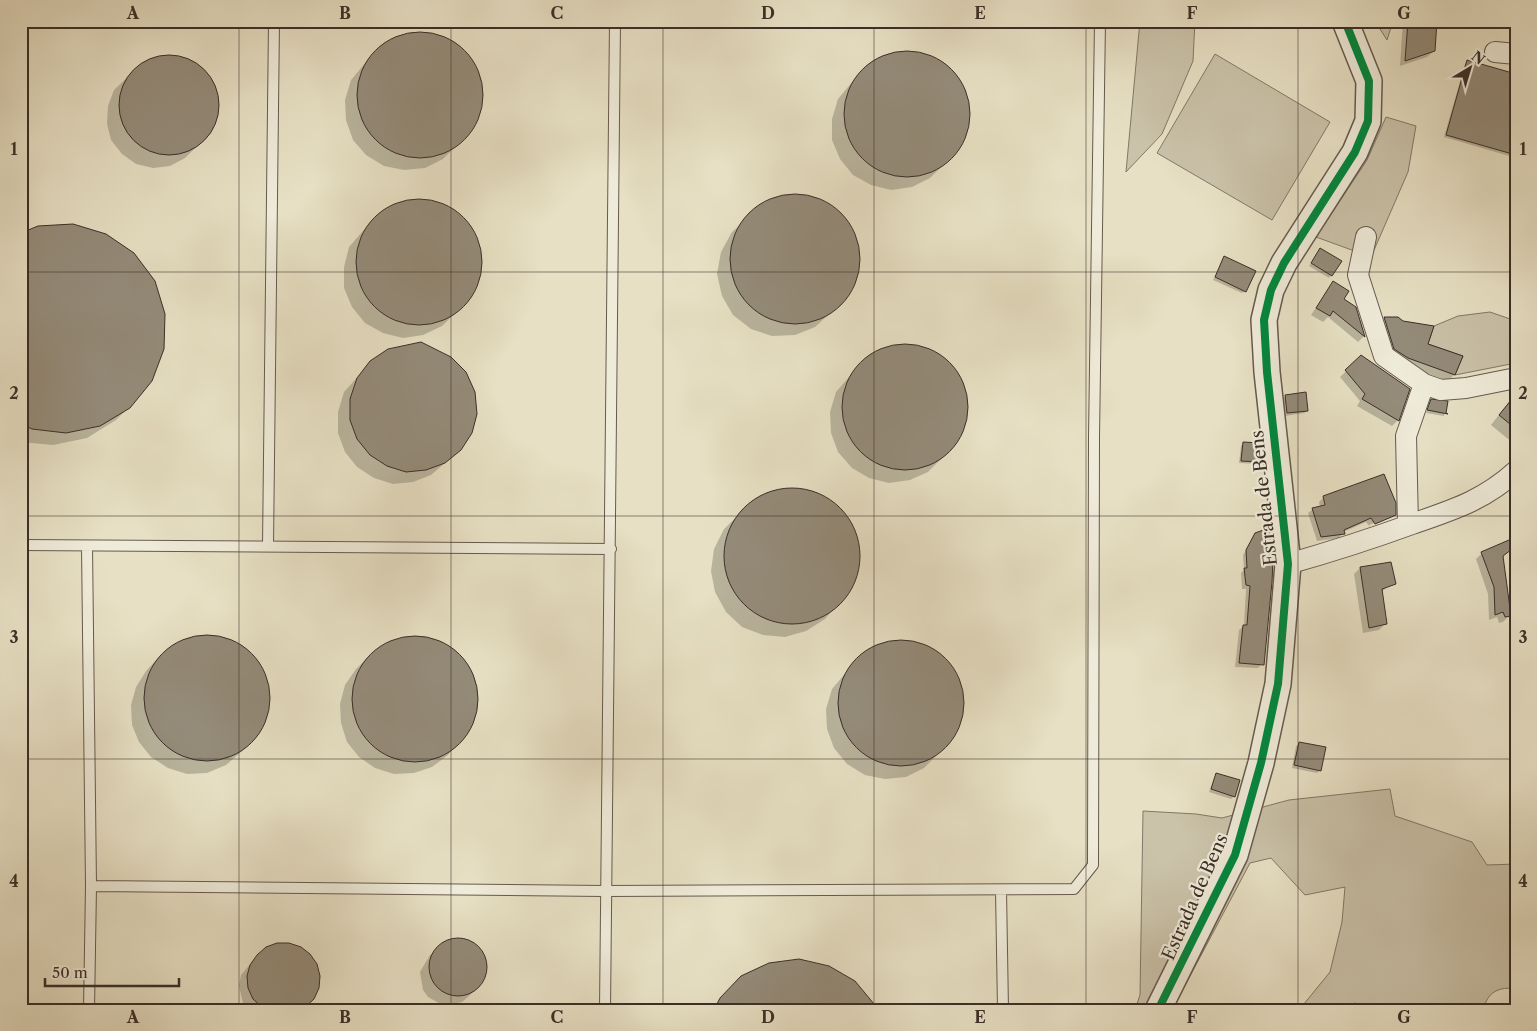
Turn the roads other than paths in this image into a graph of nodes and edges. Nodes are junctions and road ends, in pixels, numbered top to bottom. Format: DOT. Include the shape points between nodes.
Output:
graph roads {
  1 [pos="274,21"];
  2 [pos="615,21"];
  3 [pos="1100,21"];
  4 [pos="1345,21"];
  5 [pos="1495,52"];
  6 [pos="1516,54"];
  7 [pos="1366,238"];
  8 [pos="1516,378"];
  9 [pos="1424,384"];
  10 [pos="1516,471"];
  11 [pos="1408,526"];
  12 [pos="21,545"];
  13 [pos="87,546"];
  14 [pos="268,546"];
  15 [pos="611,549"];
  16 [pos="1288,564"];
  17 [pos="91,886"];
  18 [pos="1001,890"];
  19 [pos="605,891"];
  20 [pos="90,1010"];
  21 [pos="605,1010"];
  22 [pos="1003,1010"];
  23 [pos="1158,1010"];
  1 -- 14 [label="lane"];
  2 -- 15 [label="lane"];
  3 -- 18 [label="lane" via="1094,437 1093,865 1074,889"];
  4 -- 16 [label="street, Estrada de Bens" via="1370,80 1368,121 1355,152 1284,264 1271,290 1264,320 1269,398"];
  5 -- 6 [label="street"];
  7 -- 9 [label="street" via="1358,275 1384,356"];
  8 -- 9 [label="street" via="1441,390"];
  9 -- 11 [label="street" via="1406,436"];
  10 -- 11 [label="street" via="1475,501"];
  11 -- 16 [label="street"];
  12 -- 13 [label="lane"];
  13 -- 14 [label="lane"];
  13 -- 17 [label="lane"];
  14 -- 15 [label="lane"];
  15 -- 19 [label="lane"];
  16 -- 23 [label="street, Estrada de Bens" via="1278,684 1235,855"];
  17 -- 19 [label="lane"];
  17 -- 20 [label="lane"];
  18 -- 19 [label="lane"];
  18 -- 22 [label="lane"];
  19 -- 21 [label="lane"];
}
